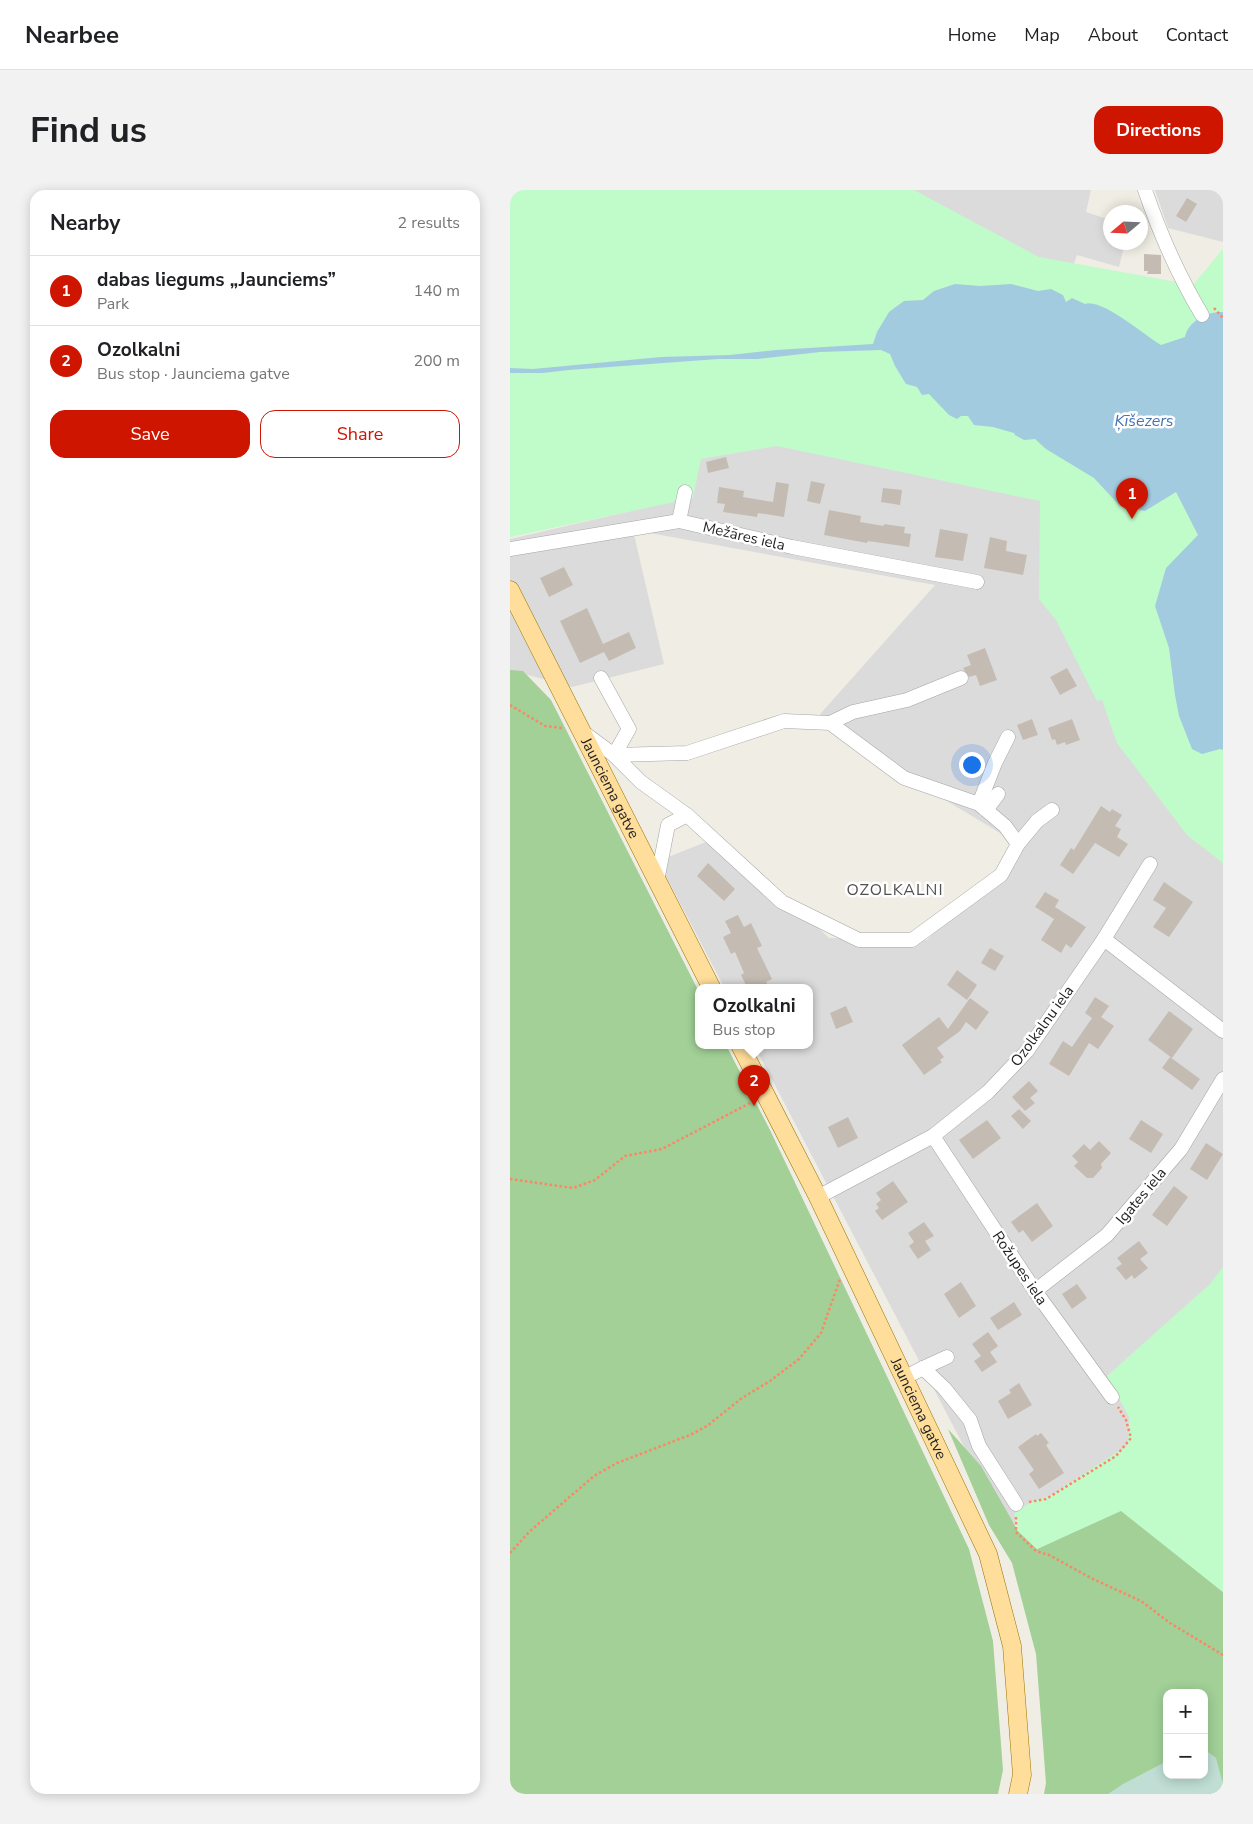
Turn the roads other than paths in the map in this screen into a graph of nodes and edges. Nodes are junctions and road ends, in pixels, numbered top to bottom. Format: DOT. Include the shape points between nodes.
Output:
graph roads {
  1 [pos="1145,190"];
  2 [pos="1202,316"];
  3 [pos="684,492"];
  4 [pos="679,520"];
  5 [pos="510,549"];
  6 [pos="977,582"];
  7 [pos="510,590"];
  8 [pos="601,678"];
  9 [pos="961,678"];
  10 [pos="830,723"];
  11 [pos="580,730"];
  12 [pos="1008,737"];
  13 [pos="614,755"];
  14 [pos="998,794"];
  15 [pos="982,807"];
  16 [pos="1052,810"];
  17 [pos="687,815"];
  18 [pos="1034,824"];
  19 [pos="1005,826"];
  20 [pos="1018,844"];
  21 [pos="1150,864"];
  22 [pos="657,881"];
  23 [pos="1104,939"];
  24 [pos="709,984"];
  25 [pos="1223,1031"];
  26 [pos="742,1049"];
  27 [pos="1223,1079"];
  28 [pos="933,1136"];
  29 [pos="818,1197"];
  30 [pos="1035,1291"];
  31 [pos="946,1357"];
  32 [pos="923,1368"];
  33 [pos="904,1378"];
  34 [pos="1112,1397"];
  35 [pos="1016,1504"];
  36 [pos="1018,1794"];
  1 -- 2 [label="street" via="1158,230"];
  3 -- 4 [label="street"];
  4 -- 5 [label="street, Mežāres iela"];
  4 -- 6 [label="street, Mežāres iela" via="792,547"];
  7 -- 11 [label="main road, Jaunciema gatve"];
  8 -- 13 [label="street" via="629,729"];
  9 -- 10 [label="street" via="907,700 853,712"];
  10 -- 13 [label="street" via="784,721 687,753"];
  10 -- 15 [label="street" via="904,778"];
  11 -- 13 [label="street"];
  11 -- 22 [label="main road, Jaunciema gatve"];
  12 -- 15 [label="street" via="995,763"];
  13 -- 17 [label="street" via="641,782"];
  14 -- 15 [label="street"];
  15 -- 19 [label="street"];
  16 -- 18 [label="street"];
  17 -- 20 [label="street" via="782,902 859,940 912,940 1001,875"];
  17 -- 22 [label="street" via="668,825"];
  18 -- 19 [label="street"];
  18 -- 20 [label="street"];
  19 -- 20 [label="street"];
  21 -- 23 [label="street, Ozolkalnu iela"];
  22 -- 24 [label="main road, Jaunciema gatve"];
  23 -- 25 [label="street"];
  23 -- 28 [label="street, Ozolkalnu iela" via="1027,1051 988,1092"];
  26 -- 29 [label="main road, Jaunciema gatve"];
  27 -- 30 [label="street, Igates iela" via="1181,1149 1107,1235"];
  28 -- 29 [label="street, Ozolkalnu iela"];
  28 -- 30 [label="street, Rožupes iela"];
  29 -- 33 [label="main road, Jaunciema gatve"];
  30 -- 34 [label="street, Rožupes iela"];
  31 -- 32 [label="street"];
  32 -- 33 [label="street"];
  32 -- 35 [label="street" via="970,1420 979,1446"];
  33 -- 36 [label="main road, Jaunciema gatve" via="988,1554 1012,1646 1022,1775"];
}
